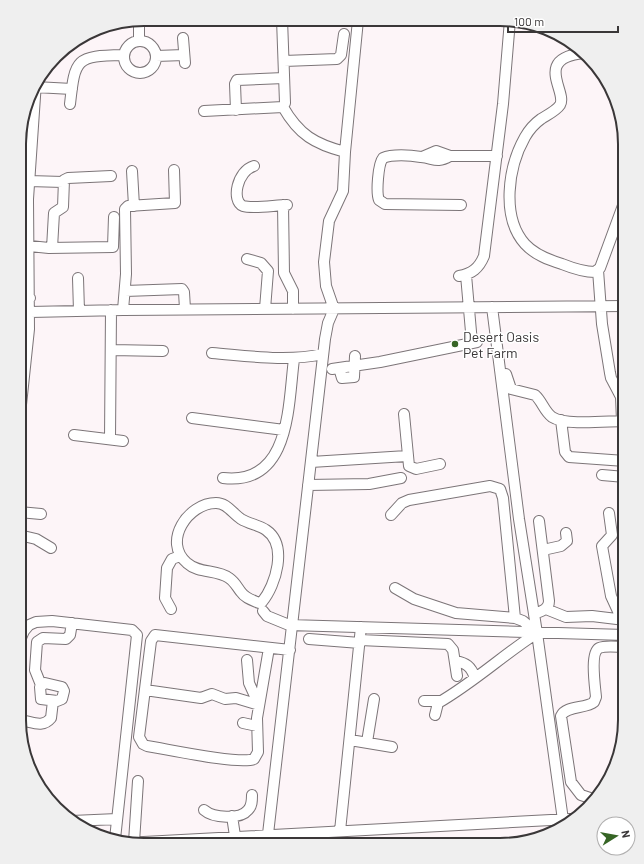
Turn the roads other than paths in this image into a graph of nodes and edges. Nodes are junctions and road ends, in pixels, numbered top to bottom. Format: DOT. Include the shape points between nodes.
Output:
graph roads {
  1 [pos="139,26"];
  2 [pos="282,26"];
  3 [pos="357,26"];
  4 [pos="509,27"];
  5 [pos="344,34"];
  6 [pos="183,38"];
  7 [pos="139,41"];
  8 [pos="123,55"];
  9 [pos="577,55"];
  10 [pos="156,56"];
  11 [pos="284,61"];
  12 [pos="284,78"];
  13 [pos="42,85"];
  14 [pos="72,89"];
  15 [pos="35,99"];
  16 [pos="70,104"];
  17 [pos="283,107"];
  18 [pos="236,110"];
  19 [pos="204,111"];
  20 [pos="345,152"];
  21 [pos="496,156"];
  22 [pos="254,166"];
  23 [pos="174,170"];
  24 [pos="132,171"];
  25 [pos="111,176"];
  26 [pos="29,181"];
  27 [pos="63,182"];
  28 [pos="461,205"];
  29 [pos="134,206"];
  30 [pos="114,217"];
  31 [pos="618,218"];
  32 [pos="26,219"];
  33 [pos="26,245"];
  34 [pos="52,248"];
  35 [pos="247,259"];
  36 [pos="26,263"];
  37 [pos="598,270"];
  38 [pos="78,278"];
  39 [pos="125,291"];
  40 [pos="26,298"];
  41 [pos="30,298"];
  42 [pos="602,306"];
  43 [pos="618,306"];
  44 [pos="468,307"];
  45 [pos="492,307"];
  46 [pos="185,309"];
  47 [pos="265,309"];
  48 [pos="293,309"];
  49 [pos="334,309"];
  50 [pos="111,310"];
  51 [pos="123,310"];
  52 [pos="79,311"];
  53 [pos="30,312"];
  54 [pos="494,328"];
  55 [pos="26,333"];
  56 [pos="112,350"];
  57 [pos="163,351"];
  58 [pos="212,353"];
  59 [pos="323,354"];
  60 [pos="294,358"];
  61 [pos="336,369"];
  62 [pos="618,391"];
  63 [pos="404,414"];
  64 [pos="192,418"];
  65 [pos="561,420"];
  66 [pos="618,421"];
  67 [pos="284,430"];
  68 [pos="74,435"];
  69 [pos="110,440"];
  70 [pos="123,441"];
  71 [pos="407,456"];
  72 [pos="618,460"];
  73 [pos="311,462"];
  74 [pos="440,464"];
  75 [pos="602,475"];
  76 [pos="618,476"];
  77 [pos="223,478"];
  78 [pos="401,478"];
  79 [pos="308,485"];
  80 [pos="26,513"];
  81 [pos="609,513"];
  82 [pos="41,514"];
  83 [pos="391,515"];
  84 [pos="539,521"];
  85 [pos="566,533"];
  86 [pos="26,537"];
  87 [pos="51,548"];
  88 [pos="543,550"];
  89 [pos="180,556"];
  90 [pos="395,588"];
  91 [pos="261,605"];
  92 [pos="171,609"];
  93 [pos="546,609"];
  94 [pos="618,609"];
  95 [pos="534,614"];
  96 [pos="515,618"];
  97 [pos="618,619"];
  98 [pos="72,623"];
  99 [pos="293,625"];
  100 [pos="361,627"];
  101 [pos="26,630"];
  102 [pos="537,633"];
  103 [pos="618,635"];
  104 [pos="309,639"];
  105 [pos="360,642"];
  106 [pos="618,647"];
  107 [pos="269,648"];
  108 [pos="290,650"];
  109 [pos="26,659"];
  110 [pos="35,660"];
  111 [pos="247,660"];
  112 [pos="455,661"];
  113 [pos="457,676"];
  114 [pos="475,678"];
  115 [pos="41,685"];
  116 [pos="145,690"];
  117 [pos="374,699"];
  118 [pos="53,701"];
  119 [pos="424,701"];
  120 [pos="441,701"];
  121 [pos="259,705"];
  122 [pos="434,715"];
  123 [pos="26,721"];
  124 [pos="243,723"];
  125 [pos="256,726"];
  126 [pos="350,740"];
  127 [pos="367,742"];
  128 [pos="392,747"];
  129 [pos="138,781"];
  130 [pos="252,795"];
  131 [pos="589,798"];
  132 [pos="204,810"];
  133 [pos="232,816"];
  134 [pos="566,818"];
  135 [pos="117,819"];
  136 [pos="561,820"];
  137 [pos="83,821"];
  138 [pos="340,831"];
  139 [pos="115,834"];
  140 [pos="268,834"];
  141 [pos="235,836"];
  142 [pos="130,837"];
  143 [pos="200,838"];
  1 -- 7 [label="street"];
  2 -- 11 [label="street"];
  3 -- 20 [label="street"];
  4 -- 21 [label="street"];
  5 -- 11 [label="street" via="341,55 337,59"];
  6 -- 10 [label="street" via="185,59"];
  7 -- 8 [label="street" via="128,45"];
  7 -- 10 [label="street" via="150,45"];
  8 -- 10 [label="street" via="126,67 141,74 152,68"];
  8 -- 14 [label="street" via="97,56 83,60 74,72"];
  9 -- 37 [label="street" via="564,60 556,68 555,79 561,93 561,102 529,130 520,148 511,177 511,208 519,236 532,251 550,261 591,272"];
  11 -- 12 [label="street"];
  12 -- 17 [label="street"];
  12 -- 18 [label="street" via="237,80"];
  13 -- 14 [label="street"];
  14 -- 16 [label="street"];
  15 -- 26 [label="street"];
  17 -- 18 [label="street"];
  17 -- 20 [label="street" via="305,135 318,144"];
  18 -- 19 [label="street"];
  20 -- 49 [label="street" via="343,191 329,221 324,262 326,286"];
  21 -- 28 [label="street" via="450,156 439,161 422,156 383,158 377,193 379,200 385,204"];
  21 -- 44 [label="street" via="484,256 478,268 463,275"];
  22 -- 48 [label="street" via="245,170 240,177 238,197 241,204 248,207 285,205 284,270 293,291"];
  23 -- 29 [label="street" via="175,204"];
  24 -- 29 [label="street"];
  25 -- 27 [label="street" via="68,178"];
  26 -- 27 [label="street"];
  26 -- 32 [label="street"];
  27 -- 34 [label="street" via="63,207 54,213"];
  29 -- 39 [label="street" via="126,207 125,210"];
  30 -- 34 [label="street" via="113,248"];
  31 -- 37 [label="street"];
  33 -- 34 [label="street"];
  35 -- 47 [label="street" via="261,263 268,271"];
  36 -- 41 [label="street"];
  37 -- 42 [label="street"];
  38 -- 52 [label="street"];
  39 -- 46 [label="street" via="182,289"];
  39 -- 51 [label="street"];
  40 -- 41 [label="street"];
  41 -- 53 [label="street"];
  42 -- 43 [label="street"];
  42 -- 45 [label="street"];
  42 -- 62 [label="street" via="602,324 611,378"];
  44 -- 45 [label="street"];
  44 -- 49 [label="street"];
  44 -- 61 [label="street" via="474,343 355,360 353,378 342,378"];
  45 -- 54 [label="street"];
  46 -- 47 [label="street"];
  46 -- 51 [label="street"];
  47 -- 48 [label="street"];
  48 -- 49 [label="street"];
  49 -- 59 [label="street" via="326,331"];
  50 -- 51 [label="street"];
  50 -- 52 [label="street"];
  50 -- 56 [label="street"];
  52 -- 53 [label="street"];
  53 -- 55 [label="street"];
  54 -- 65 [label="street" via="501,330 509,387 515,392 535,395 548,413"];
  54 -- 95 [label="street"];
  56 -- 57 [label="street"];
  56 -- 69 [label="street"];
  58 -- 60 [label="street"];
  59 -- 60 [label="street"];
  59 -- 73 [label="street"];
  60 -- 67 [label="street"];
  63 -- 71 [label="street"];
  64 -- 67 [label="street"];
  65 -- 66 [label="street"];
  65 -- 72 [label="street" via="565,452 569,457"];
  67 -- 77 [label="street" via="281,445 268,465 246,477"];
  68 -- 69 [label="street"];
  69 -- 70 [label="street"];
  71 -- 73 [label="street"];
  71 -- 74 [label="street" via="412,468"];
  73 -- 79 [label="street"];
  75 -- 76 [label="street"];
  78 -- 79 [label="street" via="369,484"];
  79 -- 99 [label="street"];
  80 -- 82 [label="street"];
  81 -- 94 [label="street" via="612,535 602,546 611,596"];
  83 -- 96 [label="street" via="402,503 416,498 490,486 500,489"];
  84 -- 88 [label="street"];
  85 -- 88 [label="street" via="567,540 564,544"];
  86 -- 87 [label="street"];
  88 -- 93 [label="street" via="549,601"];
  89 -- 91 [label="street" via="193,567 229,577 242,594"];
  89 -- 91 [label="street" via="177,540 182,523 201,506 224,504 242,519 267,530 276,543 276,576 269,594"];
  89 -- 92 [label="street" via="172,559 167,568 165,598"];
  90 -- 96 [label="street" via="421,602 456,613"];
  91 -- 99 [label="street" via="270,618"];
  93 -- 95 [label="street"];
  93 -- 97 [label="street" via="566,617 592,616"];
  95 -- 102 [label="street"];
  96 -- 102 [label="street" via="523,621"];
  98 -- 101 [label="street" via="44,620 29,625"];
  98 -- 110 [label="street" via="70,635 66,639 39,640"];
  98 -- 135 [label="street" via="132,630 137,635"];
  99 -- 100 [label="street"];
  99 -- 108 [label="street"];
  100 -- 102 [label="street"];
  100 -- 105 [label="street"];
  102 -- 103 [label="street"];
  102 -- 114 [label="street"];
  102 -- 134 [label="street"];
  104 -- 105 [label="street"];
  105 -- 112 [label="street" via="448,644 453,650"];
  105 -- 126 [label="street"];
  106 -- 131 [label="street" via="602,647 596,650 594,702 565,711 561,716 571,782 580,796"];
  107 -- 108 [label="street"];
  107 -- 116 [label="street" via="155,635 151,641"];
  107 -- 121 [label="street"];
  108 -- 140 [label="street"];
  109 -- 110 [label="street"];
  110 -- 115 [label="street" via="36,675"];
  111 -- 121 [label="street" via="249,683"];
  112 -- 113 [label="street"];
  112 -- 114 [label="street" via="470,667"];
  114 -- 120 [label="street"];
  115 -- 118 [label="street" via="41,698"];
  115 -- 118 [label="street" via="45,683 62,687 62,699"];
  116 -- 121 [label="street" via="201,698 212,694"];
  116 -- 125 [label="street" via="139,737 147,746 249,761 254,759 258,752"];
  117 -- 127 [label="street"];
  118 -- 123 [label="street" via="50,718 44,724"];
  119 -- 120 [label="street"];
  120 -- 122 [label="street" via="436,706"];
  121 -- 125 [label="street"];
  124 -- 125 [label="street"];
  126 -- 127 [label="street"];
  126 -- 138 [label="street"];
  127 -- 128 [label="street"];
  129 -- 142 [label="street"];
  130 -- 133 [label="street" via="250,809"];
  132 -- 133 [label="street" via="217,817"];
  133 -- 141 [label="street"];
  135 -- 137 [label="street"];
  135 -- 139 [label="street"];
  136 -- 138 [label="street"];
  138 -- 140 [label="street"];
  140 -- 141 [label="street"];
  141 -- 143 [label="street"];
}
